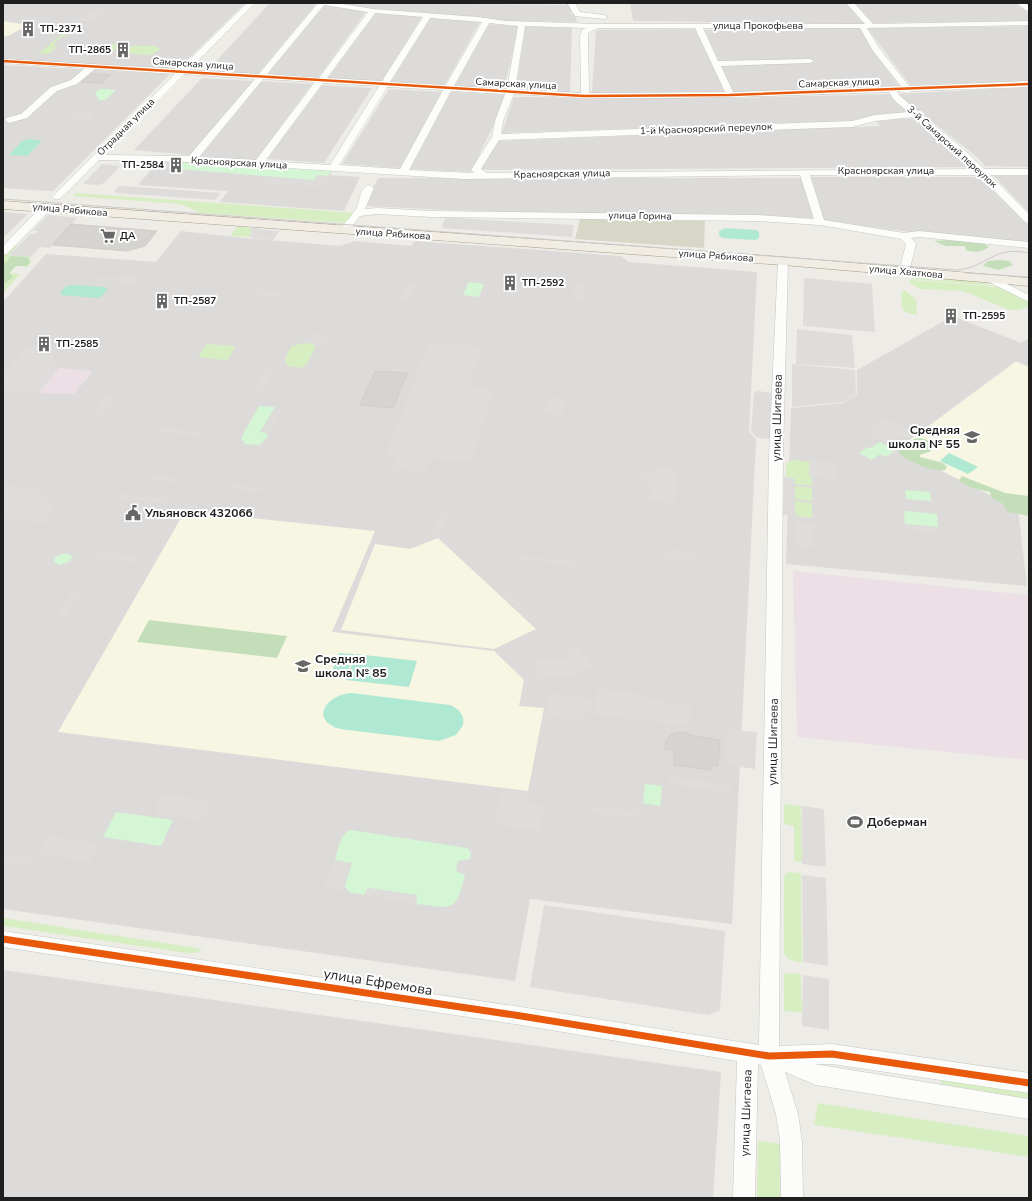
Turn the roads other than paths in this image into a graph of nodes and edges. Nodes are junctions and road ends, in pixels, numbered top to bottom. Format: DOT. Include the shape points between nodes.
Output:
graph roads {
  1 [pos="250,3"];
  2 [pos="322,3"];
  3 [pos="571,3"];
  4 [pos="850,3"];
  5 [pos="1020,3"];
  6 [pos="1029,10"];
  7 [pos="373,11"];
  8 [pos="427,16"];
  9 [pos="604,17"];
  10 [pos="487,20"];
  11 [pos="1029,23"];
  12 [pos="522,24"];
  13 [pos="597,26"];
  14 [pos="698,26"];
  15 [pos="862,26"];
  16 [pos="871,26"];
  17 [pos="3,61"];
  18 [pos="810,61"];
  19 [pos="715,64"];
  20 [pos="92,67"];
  21 [pos="181,72"];
  22 [pos="260,78"];
  23 [pos="320,81"];
  24 [pos="1029,84"];
  25 [pos="383,85"];
  26 [pos="447,89"];
  27 [pos="892,90"];
  28 [pos="908,90"];
  29 [pos="510,93"];
  30 [pos="730,95"];
  31 [pos="584,96"];
  32 [pos="916,114"];
  33 [pos="9,120"];
  34 [pos="496,136"];
  35 [pos="96,157"];
  36 [pos="192,159"];
  37 [pos="259,163"];
  38 [pos="333,168"];
  39 [pos="982,171"];
  40 [pos="403,172"];
  41 [pos="804,172"];
  42 [pos="1029,172"];
  43 [pos="480,173"];
  44 [pos="369,188"];
  45 [pos="3,193"];
  46 [pos="57,198"];
  47 [pos="3,205"];
  48 [pos="46,208"];
  49 [pos="359,213"];
  50 [pos="1029,220"];
  51 [pos="214,221"];
  52 [pos="820,222"];
  53 [pos="344,230"];
  54 [pos="904,236"];
  55 [pos="1029,245"];
  56 [pos="3,252"];
  57 [pos="783,261"];
  58 [pos="904,272"];
  59 [pos="994,280"];
  60 [pos="1029,282"];
  61 [pos="1029,299"];
  62 [pos="3,939"];
  63 [pos="748,1053"];
  64 [pos="769,1056"];
  65 [pos="1029,1083"];
  66 [pos="1029,1109"];
  67 [pos="744,1198"];
  68 [pos="792,1198"];
  1 -- 21 [label="street, Отрадная улица"];
  2 -- 7 [label="street, улица Прокофьева"];
  2 -- 22 [label="street"];
  3 -- 9 [label="street" via="578,14"];
  4 -- 16 [label="street"];
  5 -- 6 [label="street"];
  7 -- 8 [label="street, улица Прокофьева"];
  7 -- 23 [label="street"];
  8 -- 10 [label="street, улица Прокофьева"];
  8 -- 25 [label="street"];
  10 -- 12 [label="street, улица Прокофьева"];
  10 -- 26 [label="street"];
  11 -- 16 [label="street, улица Прокофьева"];
  12 -- 13 [label="street, улица Прокофьева"];
  12 -- 29 [label="street"];
  13 -- 14 [label="street, улица Прокофьева"];
  13 -- 31 [label="street" via="586,31 584,35"];
  14 -- 15 [label="street, улица Прокофьева"];
  14 -- 19 [label="street"];
  15 -- 16 [label="street, улица Прокофьева"];
  15 -- 28 [label="street, 3-й Самарский переулок" via="876,49"];
  17 -- 20 [label="street, Самарская улица"];
  18 -- 19 [label="street"];
  19 -- 30 [label="street"];
  20 -- 21 [label="street, Самарская улица"];
  20 -- 33 [label="street" via="74,82 54,89 24,116"];
  21 -- 22 [label="street, Самарская улица"];
  21 -- 35 [label="street, Отрадная улица"];
  22 -- 23 [label="street, Самарская улица"];
  22 -- 36 [label="street"];
  23 -- 25 [label="street, Самарская улица"];
  23 -- 37 [label="street"];
  24 -- 28 [label="street, Самарская улица"];
  25 -- 26 [label="street, Самарская улица"];
  25 -- 38 [label="street"];
  26 -- 29 [label="street, Самарская улица"];
  26 -- 40 [label="street"];
  27 -- 28 [label="street, Самарская улица"];
  27 -- 30 [label="street, Самарская улица"];
  27 -- 32 [label="street, 3-й Самарский переулок" via="897,98"];
  29 -- 31 [label="street, Самарская улица"];
  29 -- 34 [label="street"];
  30 -- 31 [label="street, Самарская улица"];
  32 -- 34 [label="street, 1-й Красноярский переулок" via="875,118 852,124"];
  32 -- 39 [label="street, 3-й Самарский переулок"];
  34 -- 43 [label="street" via="490,144"];
  35 -- 36 [label="street, Красноярская улица"];
  35 -- 46 [label="street, Отрадная улица"];
  36 -- 37 [label="street, Красноярская улица"];
  37 -- 38 [label="street, Красноярская улица"];
  38 -- 40 [label="street, Красноярская улица"];
  39 -- 41 [label="street, Красноярская улица"];
  39 -- 42 [label="street, Красноярская улица"];
  39 -- 50 [label="street, 3-й Самарский переулок"];
  40 -- 43 [label="street, Красноярская улица" via="463,176"];
  41 -- 43 [label="street, Красноярская улица"];
  41 -- 52 [label="street"];
  44 -- 49 [label="street"];
  45 -- 46 [label="main road, улица Рябикова"];
  46 -- 48 [label="main road, Отрадная улица"];
  46 -- 51 [label="main road, улица Рябикова" via="176,207"];
  47 -- 48 [label="main road, улица Рябикова"];
  48 -- 51 [label="main road, улица Рябикова"];
  48 -- 56 [label="street, Отрадная улица"];
  49 -- 52 [label="street, улица Горина" via="377,211 431,214 757,218"];
  49 -- 53 [label="street"];
  51 -- 53 [label="main road, улица Рябикова"];
  52 -- 54 [label="street, улица Горина"];
  53 -- 57 [label="main road, улица Рябикова"];
  54 -- 55 [label="street, улица Горина" via="919,234"];
  54 -- 58 [label="street" via="911,244"];
  57 -- 58 [label="main road, улица Хваткова"];
  57 -- 64 [label="street, улица Шигаева" via="776,456"];
  58 -- 59 [label="main road, улица Хваткова"];
  59 -- 60 [label="main road, улица Хваткова"];
  59 -- 61 [label="street"];
  62 -- 63 [label="street, улица Ефремова" via="521,1016"];
  63 -- 64 [label="street, улица Шигаева"];
  63 -- 67 [label="street, улица Шигаева"];
  64 -- 65 [label="street" via="832,1054"];
  64 -- 66 [label="street" via="816,1076"];
  64 -- 68 [label="street" via="787,1114 791,1141"];
}
